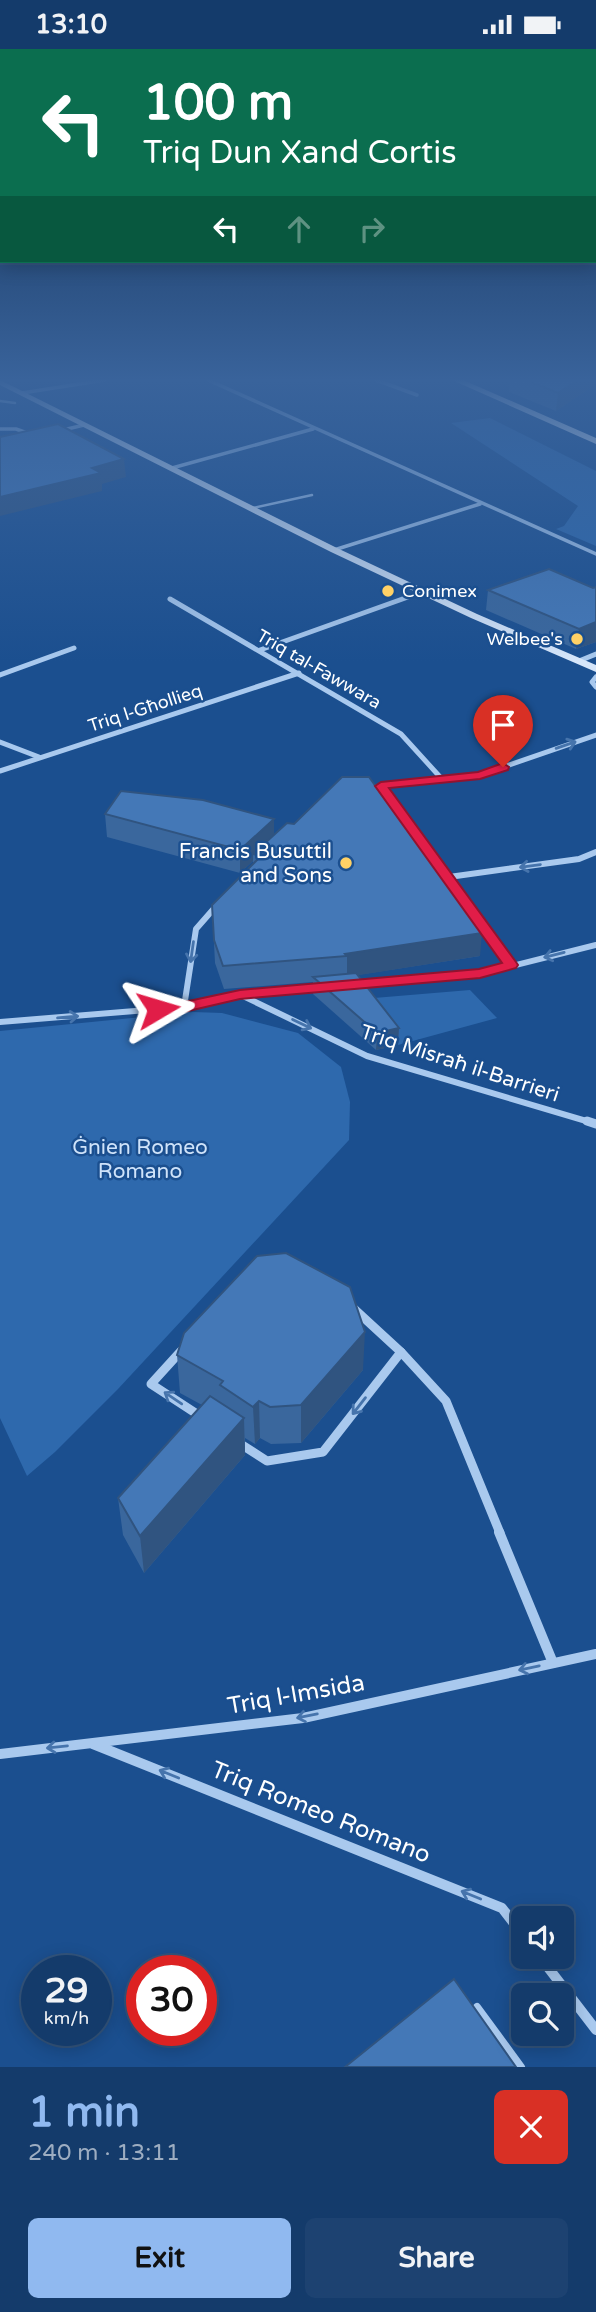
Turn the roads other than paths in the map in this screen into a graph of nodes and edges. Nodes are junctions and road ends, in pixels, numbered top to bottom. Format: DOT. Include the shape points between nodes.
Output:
graph roads {
  1 [pos="185,474"];
  2 [pos="415,474"];
  3 [pos="312,495"];
  4 [pos="481,504"];
  5 [pos="253,508"];
  6 [pos="334,550"];
  7 [pos="596,554"];
  8 [pos="422,592"];
  9 [pos="170,599"];
  10 [pos="74,648"];
  11 [pos="260,650"];
  12 [pos="596,655"];
  13 [pos="579,661"];
  14 [pos="596,669"];
  15 [pos="299,673"];
  16 [pos="0,675"];
  17 [pos="596,677"];
  18 [pos="596,687"];
  19 [pos="596,735"];
  20 [pos="0,742"];
  21 [pos="39,757"];
  22 [pos="0,771"];
  23 [pos="441,778"];
  24 [pos="381,786"];
  25 [pos="358,790"];
  26 [pos="596,852"];
  27 [pos="449,877"];
  28 [pos="221,902"];
  29 [pos="596,944"];
  30 [pos="511,965"];
  31 [pos="347,985"];
  32 [pos="334,986"];
  33 [pos="240,994"];
  34 [pos="184,1007"];
  35 [pos="0,1022"];
  36 [pos="596,1124"];
  37 [pos="343,1302"];
  38 [pos="187,1343"];
  39 [pos="401,1352"];
  40 [pos="209,1422"];
  41 [pos="233,1438"];
  42 [pos="596,1654"];
  43 [pos="553,1663"];
  44 [pos="92,1743"];
  45 [pos="0,1754"];
  46 [pos="511,1920"];
  47 [pos="549,1969"];
  48 [pos="477,2007"];
  49 [pos="596,2030"];
  50 [pos="521,2067"];
  1 -- 5 [label="main road"];
  2 -- 4 [label="street"];
  3 -- 5 [label="lane"];
  4 -- 6 [label="street"];
  4 -- 7 [label="street"];
  5 -- 6 [label="main road"];
  6 -- 8 [label="main road"];
  8 -- 11 [label="street"];
  8 -- 13 [label="main road"];
  9 -- 11 [label="street, Triq tal-Fawwara"];
  10 -- 16 [label="street"];
  11 -- 15 [label="street, Triq tal-Fawwara"];
  12 -- 13 [label="street"];
  13 -- 14 [label="main road"];
  15 -- 21 [label="street, Triq l-Għollieq"];
  15 -- 23 [label="street, Triq tal-Fawwara" via="401,734"];
  17 -- 18 [label="street" via="592,682"];
  23 -- 19 [label="street, one-way" via="480,775"];
  20 -- 21 [label="street"];
  21 -- 22 [label="street, Triq l-Għollieq"];
  23 -- 24 [label="street"];
  24 -- 25 [label="street"];
  24 -- 27 [label="street"];
  26 -- 27 [label="street, one-way" via="579,859"];
  27 -- 30 [label="street"];
  28 -- 34 [label="street, one-way" via="196,929"];
  29 -- 30 [label="street, one-way"];
  30 -- 31 [label="street" via="480,974"];
  32 -- 33 [label="street"];
  33 -- 34 [label="street"];
  33 -- 36 [label="street, Triq Misraħ il-Barrieri, one-way" via="368,1056"];
  35 -- 34 [label="street, one-way"];
  37 -- 39 [label="street"];
  40 -- 38 [label="street, one-way" via="151,1384"];
  39 -- 41 [label="street, one-way" via="323,1452 267,1461"];
  39 -- 43 [label="street" via="446,1401"];
  42 -- 43 [label="street, Triq l-Imsida"];
  43 -- 44 [label="street, Triq l-Imsida, one-way" via="303,1718"];
  44 -- 45 [label="street, Triq l-Imsida, one-way"];
  46 -- 44 [label="street, Triq Romeo Romano, one-way" via="502,1908"];
  47 -- 49 [label="street"];
  48 -- 50 [label="lane"];
}
